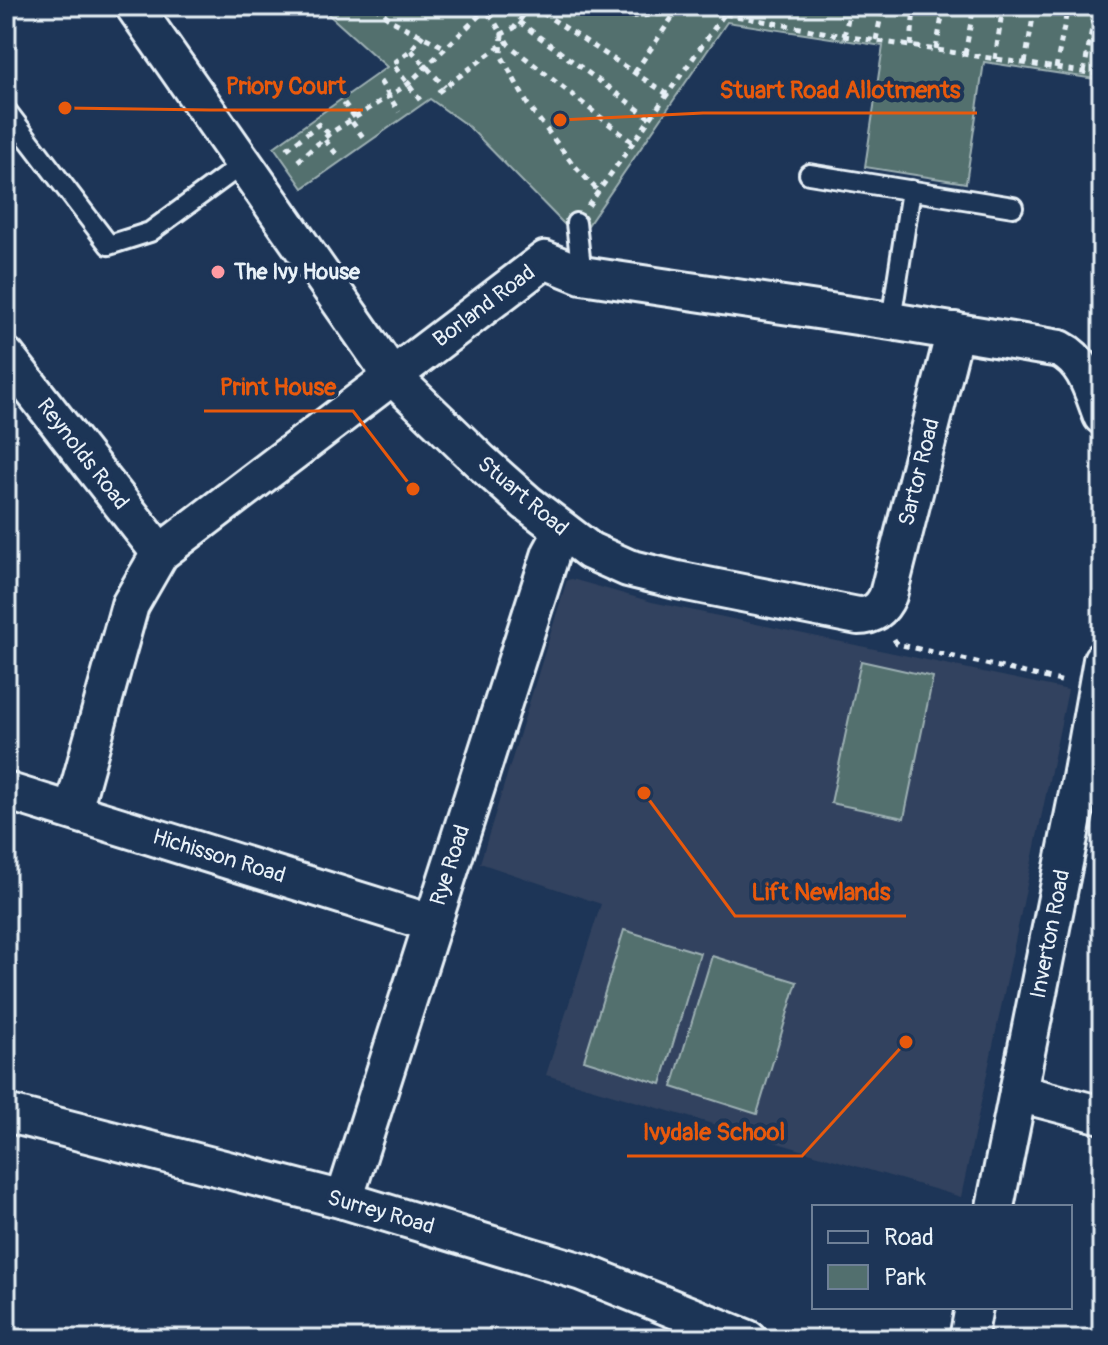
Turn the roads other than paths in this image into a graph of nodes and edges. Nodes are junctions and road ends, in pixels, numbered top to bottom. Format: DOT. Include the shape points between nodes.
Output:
graph roads {
  1 [pos="134,6"];
  2 [pos="6,110"];
  3 [pos="244,163"];
  4 [pos="809,174"];
  5 [pos="911,190"];
  6 [pos="1013,207"];
  7 [pos="576,223"];
  8 [pos="582,275"];
  9 [pos="891,321"];
  10 [pos="955,331"];
  11 [pos="6,356"];
  12 [pos="392,376"];
  13 [pos="1102,416"];
  14 [pos="563,531"];
  15 [pos="160,553"];
  16 [pos="878,610"];
  17 [pos="1100,675"];
  18 [pos="1091,781"];
  19 [pos="6,791"];
  20 [pos="73,810"];
  21 [pos="431,923"];
  22 [pos="1018,1093"];
  23 [pos="6,1113"];
  24 [pos="1102,1115"];
  25 [pos="344,1200"];
  26 [pos="995,1205"];
  27 [pos="974,1309"];
  28 [pos="748,1339"];
  29 [pos="968,1339"];
  1 -- 3 [label="street, Stuart Road"];
  2 -- 3 [label="lane" via="109,245 150,232"];
  3 -- 12 [label="street, Stuart Road"];
  4 -- 5 [label="lane"];
  5 -- 6 [label="lane"];
  5 -- 9 [label="lane"];
  7 -- 8 [label="lane"];
  8 -- 9 [label="street, Borland Road"];
  8 -- 12 [label="street, Borland Road" via="545,260"];
  9 -- 10 [label="street, Borland Road"];
  10 -- 13 [label="street, Borland Road" via="1073,355"];
  10 -- 16 [label="street, Sartor Road" via="888,595"];
  11 -- 15 [label="street, Reynolds Road"];
  12 -- 14 [label="street, Stuart Road"];
  12 -- 15 [label="street, Borland Road"];
  14 -- 16 [label="street, Stuart Road" via="590,551 628,568 858,616"];
  14 -- 21 [label="street, Rye Road" via="551,553"];
  15 -- 20 [label="street, Borland Road" via="130,605"];
  17 -- 18 [label="street, Inverton Road"];
  18 -- 22 [label="street, Inverton Road"];
  19 -- 20 [label="street, Hichisson Road"];
  20 -- 21 [label="street, Hichisson Road"];
  21 -- 25 [label="street, Rye Road"];
  22 -- 24 [label="street"];
  22 -- 26 [label="street, Inverton Road"];
  23 -- 25 [label="street, Surrey Road"];
  25 -- 28 [label="street, Surrey Road" via="582,1272"];
  27 -- 29 [label="street"];
}
